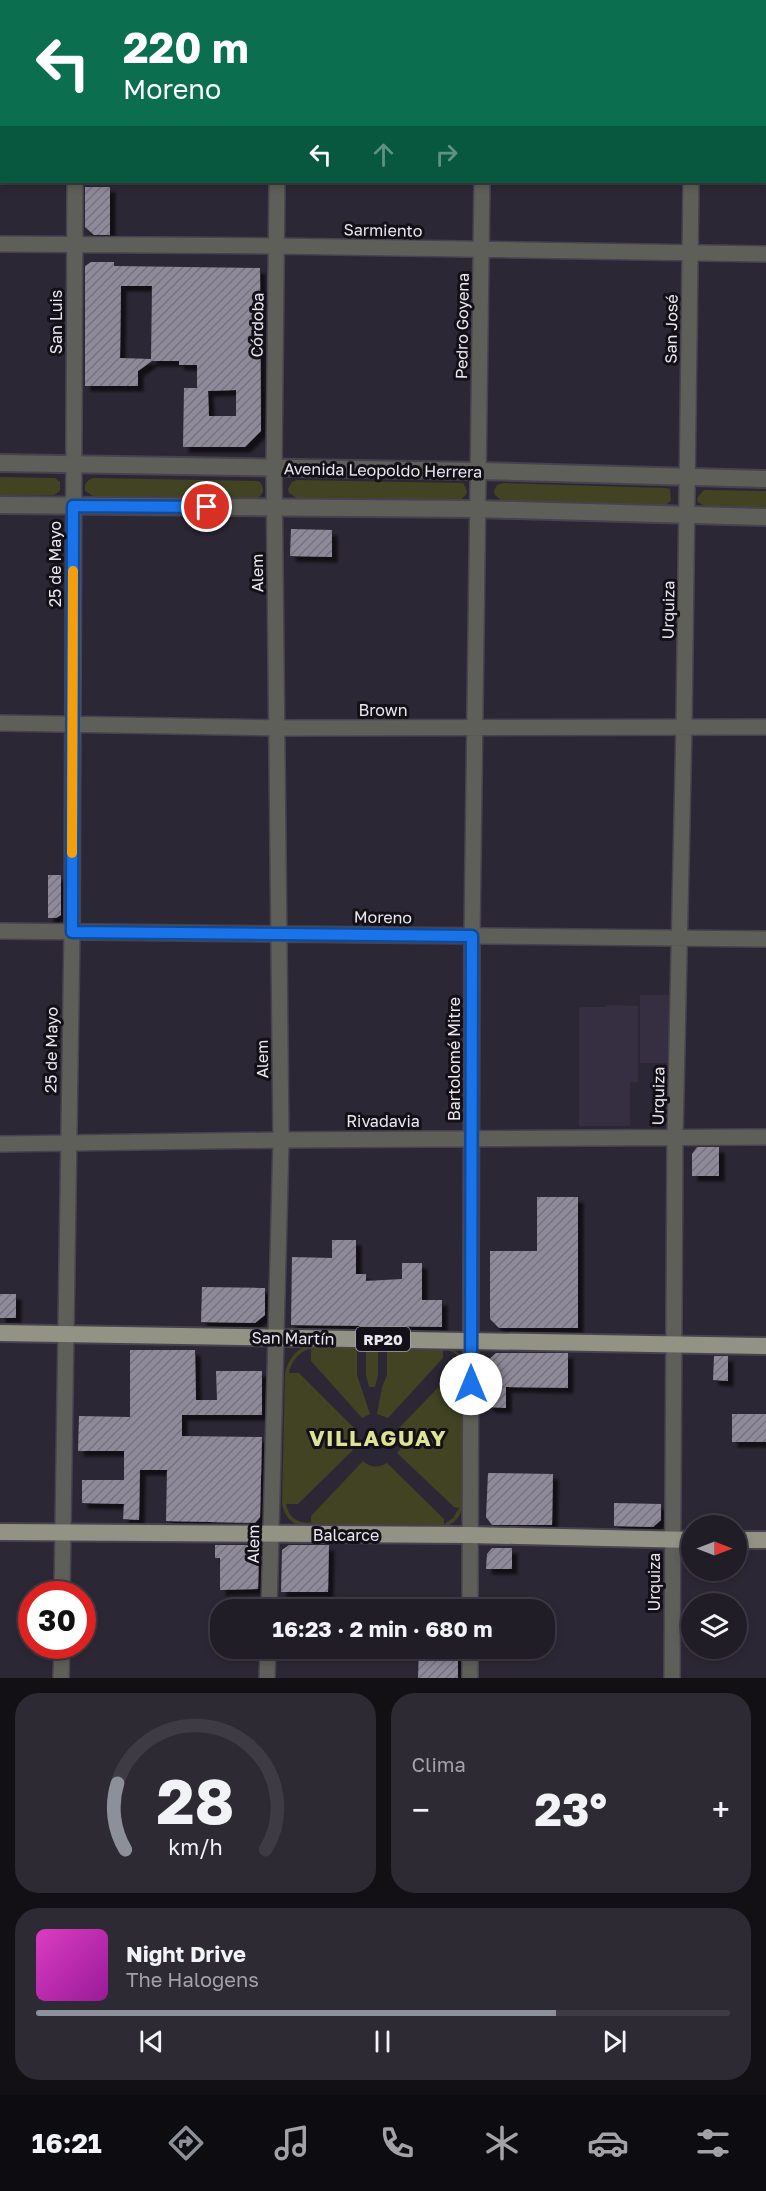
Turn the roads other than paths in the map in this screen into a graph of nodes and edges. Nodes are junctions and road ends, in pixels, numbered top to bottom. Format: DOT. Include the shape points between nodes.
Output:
graph roads {
  1 [pos="75,183"];
  2 [pos="277,183"];
  3 [pos="482,183"];
  4 [pos="691,183"];
  5 [pos="0,244"];
  6 [pos="75,244"];
  7 [pos="276,246"];
  8 [pos="481,250"];
  9 [pos="690,253"];
  10 [pos="766,254"];
  11 [pos="74,463"];
  12 [pos="0,464"];
  13 [pos="274,468"];
  14 [pos="478,471"];
  15 [pos="686,476"];
  16 [pos="766,479"];
  17 [pos="0,505"];
  18 [pos="73,506"];
  19 [pos="274,507"];
  20 [pos="478,509"];
  21 [pos="687,514"];
  22 [pos="766,517"];
  23 [pos="0,723"];
  24 [pos="72,723"];
  25 [pos="684,726"];
  26 [pos="766,727"];
  27 [pos="277,728"];
  28 [pos="475,729"];
  29 [pos="0,932"];
  30 [pos="72,932"];
  31 [pos="278,934"];
  32 [pos="472,936"];
  33 [pos="679,938"];
  34 [pos="766,939"];
  35 [pos="675,1137"];
  36 [pos="766,1137"];
  37 [pos="472,1139"];
  38 [pos="281,1140"];
  39 [pos="68,1143"];
  40 [pos="0,1144"];
  41 [pos="0,1334"];
  42 [pos="64,1335"];
  43 [pos="276,1337"];
  44 [pos="471,1340"];
  45 [pos="673,1343"];
  46 [pos="766,1346"];
  47 [pos="0,1532"];
  48 [pos="63,1533"];
  49 [pos="271,1534"];
  50 [pos="470,1535"];
  51 [pos="672,1540"];
  52 [pos="681,1540"];
  53 [pos="747,1540"];
  54 [pos="766,1540"];
  55 [pos="62,1581"];
  56 [pos="269,1599"];
  57 [pos="470,1599"];
  58 [pos="62,1659"];
  59 [pos="268,1659"];
  60 [pos="470,1659"];
  61 [pos="61,1678"];
  62 [pos="267,1678"];
  63 [pos="470,1678"];
  64 [pos="672,1678"];
  1 -- 6 [label="street, San Luis"];
  2 -- 7 [label="street, Córdoba"];
  3 -- 8 [label="street, Pedro Goyena"];
  4 -- 9 [label="street, San José"];
  5 -- 6 [label="street, Sarmiento"];
  6 -- 7 [label="street, Sarmiento"];
  6 -- 11 [label="street, San Luis"];
  7 -- 8 [label="street, Sarmiento"];
  7 -- 13 [label="street, Córdoba"];
  8 -- 9 [label="street, Sarmiento"];
  8 -- 14 [label="street, Pedro Goyena"];
  9 -- 10 [label="street, Sarmiento"];
  9 -- 15 [label="street, San José"];
  11 -- 12 [label="street, Avenida Leopoldo Herrera"];
  11 -- 13 [label="street, Avenida Leopoldo Herrera"];
  11 -- 18 [label="street, San Luis"];
  13 -- 14 [label="street, Avenida Leopoldo Herrera"];
  13 -- 19 [label="street, Córdoba"];
  14 -- 15 [label="street, Avenida Leopoldo Herrera"];
  14 -- 20 [label="street, Pedro Goyena"];
  15 -- 16 [label="street, Avenida Leopoldo Herrera"];
  15 -- 21 [label="street, San José"];
  17 -- 18 [label="street"];
  18 -- 19 [label="street"];
  18 -- 24 [label="street, 25 de Mayo"];
  19 -- 20 [label="street"];
  19 -- 27 [label="street, Alem"];
  20 -- 21 [label="street"];
  20 -- 28 [label="street, Bartolomé Mitre"];
  21 -- 22 [label="street"];
  21 -- 25 [label="street, Urquiza"];
  23 -- 24 [label="street, Brown"];
  24 -- 27 [label="street, Brown"];
  24 -- 30 [label="street, 25 de Mayo"];
  25 -- 26 [label="street, Brown"];
  25 -- 28 [label="street, Brown"];
  25 -- 33 [label="street, Urquiza"];
  27 -- 28 [label="street, Brown"];
  27 -- 31 [label="street, Alem"];
  28 -- 32 [label="street, Bartolomé Mitre"];
  29 -- 30 [label="street, Moreno"];
  30 -- 31 [label="street, Moreno"];
  30 -- 39 [label="street, 25 de Mayo"];
  31 -- 32 [label="street, Moreno"];
  31 -- 38 [label="street, Alem"];
  32 -- 33 [label="street, Moreno"];
  32 -- 37 [label="street, Bartolomé Mitre"];
  33 -- 34 [label="street, Moreno"];
  33 -- 35 [label="street, Urquiza"];
  35 -- 36 [label="street, Rivadavia"];
  35 -- 37 [label="street, Rivadavia"];
  35 -- 45 [label="street, Urquiza"];
  37 -- 38 [label="street, Rivadavia"];
  37 -- 44 [label="street, Bartolomé Mitre"];
  38 -- 39 [label="street, Rivadavia"];
  38 -- 43 [label="street, Alem"];
  39 -- 40 [label="street, Rivadavia"];
  39 -- 42 [label="street, 25 de Mayo"];
  41 -- 42 [label="main road, San Martín / RP20"];
  42 -- 43 [label="main road, San Martín / RP20"];
  42 -- 48 [label="street, 25 de Mayo"];
  43 -- 44 [label="main road, San Martín / RP20"];
  43 -- 49 [label="street, Alem"];
  44 -- 45 [label="main road, San Martín / RP20"];
  44 -- 50 [label="street, Bartolomé Mitre"];
  45 -- 46 [label="main road, San Martín / RP20"];
  45 -- 51 [label="street, Urquiza"];
  47 -- 48 [label="main road, Balcarce"];
  48 -- 49 [label="main road, Balcarce"];
  48 -- 55 [label="street, 25 de Mayo"];
  49 -- 50 [label="main road, Balcarce"];
  49 -- 56 [label="street, Alem"];
  50 -- 51 [label="main road, Balcarce"];
  50 -- 57 [label="street, Bartolomé Mitre"];
  51 -- 52 [label="main road, Balcarce"];
  51 -- 64 [label="street, Urquiza"];
  53 -- 54 [label="main road"];
  58 -- 61 [label="street"];
  59 -- 62 [label="street"];
  60 -- 63 [label="street"];
}
